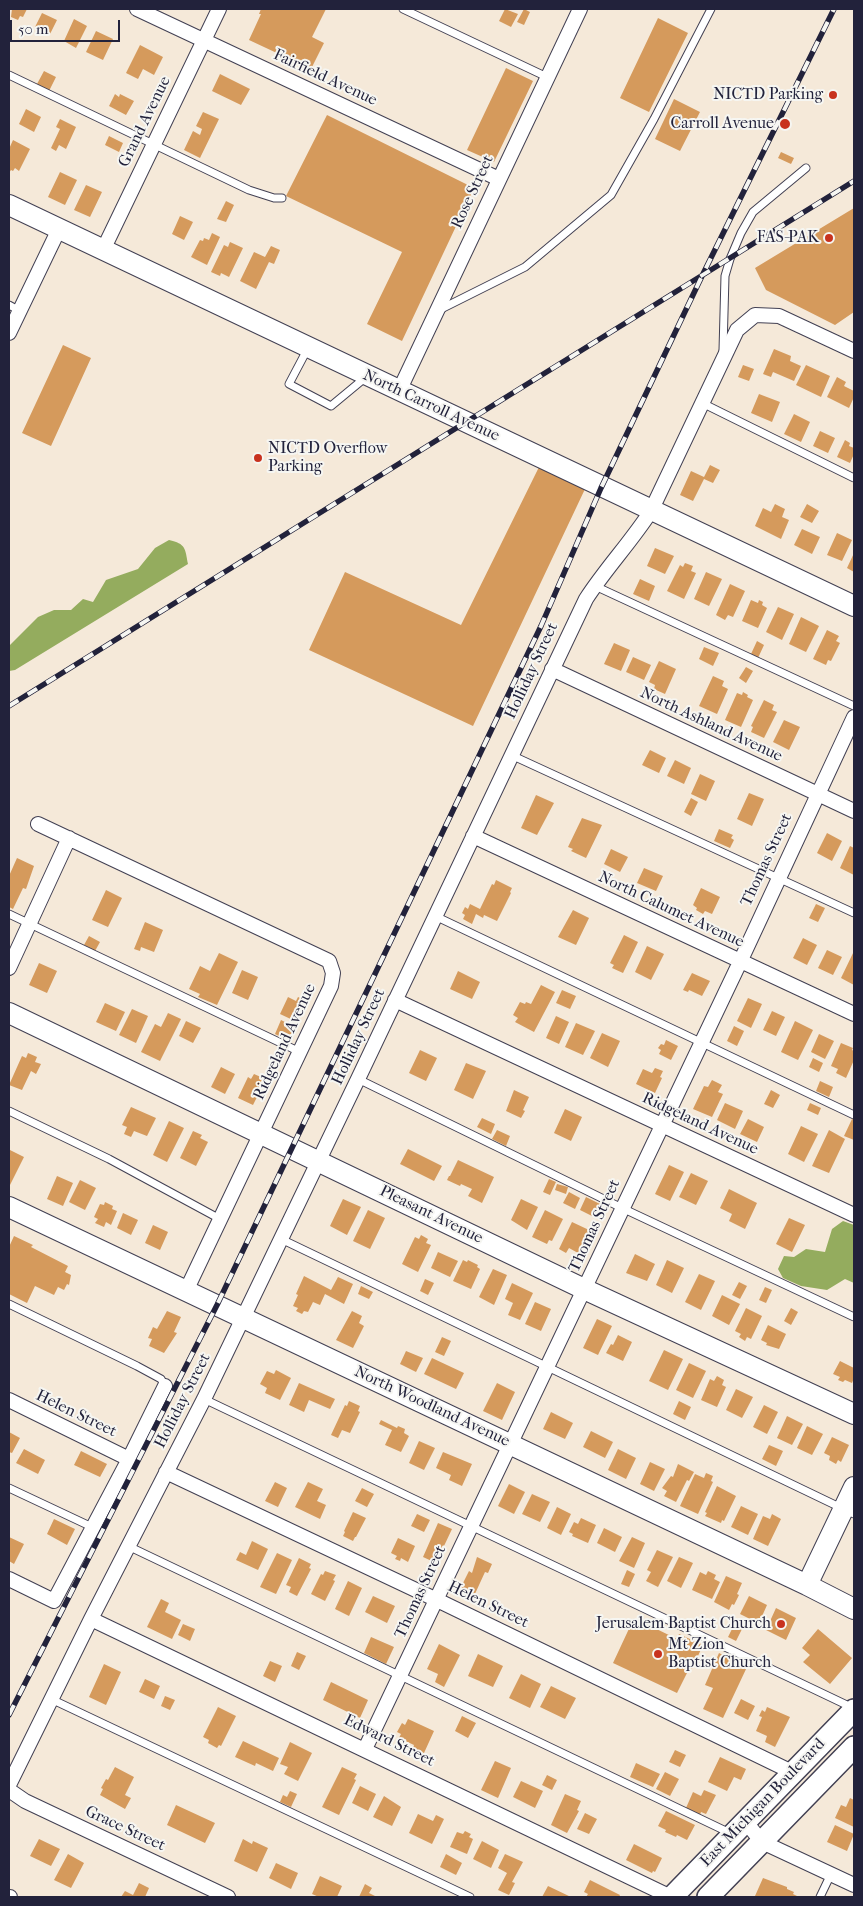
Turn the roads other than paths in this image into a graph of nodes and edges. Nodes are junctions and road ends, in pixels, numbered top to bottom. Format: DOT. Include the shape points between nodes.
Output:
graph roads {
  1 [pos="137,9"];
  2 [pos="220,9"];
  3 [pos="403,9"];
  4 [pos="580,9"];
  5 [pos="711,9"];
  6 [pos="204,41"];
  7 [pos="9,75"];
  8 [pos="547,78"];
  9 [pos="153,145"];
  10 [pos="806,168"];
  11 [pos="499,180"];
  12 [pos="282,198"];
  13 [pos="9,205"];
  14 [pos="59,229"];
  15 [pos="103,250"];
  16 [pos="14,308"];
  17 [pos="436,311"];
  18 [pos="9,334"];
  19 [pos="308,347"];
  20 [pos="854,351"];
  21 [pos="723,358"];
  22 [pos="367,376"];
  23 [pos="399,391"];
  24 [pos="702,403"];
  25 [pos="854,478"];
  26 [pos="651,511"];
  27 [pos="595,586"];
  28 [pos="854,606"];
  29 [pos="552,670"];
  30 [pos="854,706"];
  31 [pos="854,717"];
  32 [pos="512,755"];
  33 [pos="817,794"];
  34 [pos="854,811"];
  35 [pos="38,824"];
  36 [pos="473,836"];
  37 [pos="69,838"];
  38 [pos="778,878"];
  39 [pos="854,913"];
  40 [pos="9,914"];
  41 [pos="435,916"];
  42 [pos="29,924"];
  43 [pos="740,962"];
  44 [pos="9,968"];
  45 [pos="395,1000"];
  46 [pos="9,1013"];
  47 [pos="854,1014"];
  48 [pos="701,1043"];
  49 [pos="300,1052"];
  50 [pos="358,1079"];
  51 [pos="9,1111"];
  52 [pos="854,1115"];
  53 [pos="662,1126"];
  54 [pos="262,1133"];
  55 [pos="318,1161"];
  56 [pos="9,1207"];
  57 [pos="622,1208"];
  58 [pos="854,1215"];
  59 [pos="220,1219"];
  60 [pos="281,1239"];
  61 [pos="584,1289"];
  62 [pos="186,1290"];
  63 [pos="9,1304"];
  64 [pos="854,1317"];
  65 [pos="243,1318"];
  66 [pos="547,1368"];
  67 [pos="165,1386"];
  68 [pos="204,1399"];
  69 [pos="9,1400"];
  70 [pos="854,1414"];
  71 [pos="510,1445"];
  72 [pos="128,1460"];
  73 [pos="166,1472"];
  74 [pos="854,1487"];
  75 [pos="9,1488"];
  76 [pos="849,1512"];
  77 [pos="472,1526"];
  78 [pos="92,1527"];
  79 [pos="128,1546"];
  80 [pos="9,1579"];
  81 [pos="807,1585"];
  82 [pos="437,1600"];
  83 [pos="854,1610"];
  84 [pos="91,1619"];
  85 [pos="401,1676"];
  86 [pos="51,1699"];
  87 [pos="854,1709"];
  88 [pos="365,1749"];
  89 [pos="852,1751"];
  90 [pos="792,1772"];
  91 [pos="9,1785"];
  92 [pos="9,1790"];
  93 [pos="738,1828"];
  94 [pos="762,1842"];
  95 [pos="831,1874"];
  96 [pos="854,1885"];
  97 [pos="228,1897"];
  98 [pos="470,1897"];
  99 [pos="671,1897"];
  100 [pos="708,1897"];
  101 [pos="820,1897"];
  1 -- 6 [label="street, Fairfield Avenue"];
  2 -- 6 [label="street, Grand Avenue"];
  3 -- 8 [label="lane"];
  4 -- 8 [label="street, Rose Street"];
  5 -- 17 [label="lane" via="610,196 524,268"];
  6 -- 9 [label="street, Grand Avenue"];
  6 -- 11 [label="street, Fairfield Avenue"];
  7 -- 9 [label="lane"];
  8 -- 11 [label="street, Rose Street"];
  9 -- 12 [label="lane" via="249,190"];
  9 -- 15 [label="street, Grand Avenue"];
  10 -- 21 [label="lane" via="753,212 741,233 725,276"];
  11 -- 17 [label="street, Rose Street"];
  13 -- 14 [label="street, North Carroll Avenue"];
  14 -- 15 [label="street, North Carroll Avenue"];
  14 -- 16 [label="street"];
  15 -- 19 [label="street, North Carroll Avenue"];
  16 -- 18 [label="street"];
  17 -- 23 [label="street, Rose Street"];
  19 -- 22 [label="street, North Carroll Avenue"];
  19 -- 22 [label="lane" via="289,384 331,406"];
  20 -- 21 [label="street, Holliday Street" via="778,316 755,315 737,330"];
  21 -- 24 [label="street, Holliday Street"];
  22 -- 23 [label="street, North Carroll Avenue"];
  23 -- 26 [label="street, North Carroll Avenue"];
  24 -- 25 [label="lane"];
  24 -- 26 [label="street, Holliday Street"];
  26 -- 27 [label="street, Holliday Street"];
  26 -- 28 [label="street, North Carroll Avenue"];
  27 -- 29 [label="street, Holliday Street"];
  27 -- 30 [label="lane"];
  29 -- 32 [label="street, Holliday Street"];
  29 -- 33 [label="street, North Ashland Avenue"];
  31 -- 33 [label="street, Thomas Street"];
  32 -- 36 [label="street, Holliday Street"];
  32 -- 38 [label="lane"];
  33 -- 34 [label="street, North Ashland Avenue"];
  33 -- 38 [label="street, Thomas Street"];
  35 -- 37 [label="street, Ridgeland Avenue"];
  36 -- 41 [label="street, Holliday Street"];
  36 -- 43 [label="street, North Calumet Avenue"];
  37 -- 42 [label="street"];
  37 -- 49 [label="street, Ridgeland Avenue" via="329,961 333,974 331,986"];
  38 -- 39 [label="lane"];
  38 -- 43 [label="street, Thomas Street"];
  40 -- 42 [label="lane"];
  41 -- 45 [label="street, Holliday Street"];
  41 -- 48 [label="lane"];
  42 -- 44 [label="street"];
  42 -- 49 [label="lane"];
  43 -- 47 [label="street, North Calumet Avenue"];
  43 -- 48 [label="street, Thomas Street"];
  45 -- 50 [label="street, Holliday Street"];
  45 -- 53 [label="street, Ridgeland Avenue"];
  46 -- 54 [label="street, Pleasant Avenue"];
  48 -- 52 [label="lane"];
  48 -- 53 [label="street, Thomas Street"];
  49 -- 54 [label="street, Ridgeland Avenue"];
  50 -- 55 [label="street, Holliday Street"];
  50 -- 57 [label="lane"];
  51 -- 59 [label="lane" via="109,1159"];
  53 -- 57 [label="street, Thomas Street"];
  53 -- 58 [label="street, Ridgeland Avenue"];
  54 -- 55 [label="street, Pleasant Avenue"];
  54 -- 59 [label="street, Ridgeland Avenue"];
  55 -- 60 [label="street, Holliday Street"];
  55 -- 61 [label="street, Pleasant Avenue"];
  56 -- 62 [label="street, North Woodland Avenue"];
  57 -- 61 [label="street, Thomas Street"];
  57 -- 64 [label="lane"];
  59 -- 62 [label="street, Ridgeland Avenue"];
  60 -- 65 [label="street, Holliday Street"];
  60 -- 66 [label="lane"];
  61 -- 66 [label="street, Thomas Street"];
  61 -- 70 [label="street, Pleasant Avenue"];
  62 -- 65 [label="street, North Woodland Avenue"];
  63 -- 67 [label="lane" via="137,1366 161,1379"];
  65 -- 68 [label="street, Holliday Street"];
  65 -- 71 [label="street, North Woodland Avenue"];
  66 -- 71 [label="street, Thomas Street"];
  66 -- 76 [label="lane"];
  67 -- 72 [label="street, Holliday Street"];
  68 -- 73 [label="street, Holliday Street"];
  68 -- 77 [label="lane"];
  69 -- 72 [label="street, Helen Street"];
  71 -- 77 [label="street, Thomas Street"];
  71 -- 81 [label="street, North Woodland Avenue"];
  72 -- 78 [label="street, Holliday Street"];
  73 -- 79 [label="street, Holliday Street"];
  73 -- 82 [label="street, Helen Street"];
  74 -- 76 [label="street"];
  75 -- 78 [label="lane"];
  76 -- 81 [label="street"];
  77 -- 82 [label="street, Thomas Street"];
  77 -- 87 [label="lane"];
  78 -- 80 [label="street, Holliday Street" via="54,1601"];
  79 -- 84 [label="street, Holliday Street"];
  79 -- 85 [label="lane"];
  81 -- 83 [label="street, North Woodland Avenue"];
  82 -- 85 [label="street, Thomas Street"];
  82 -- 90 [label="street, Helen Street"];
  84 -- 86 [label="street, Holliday Street"];
  84 -- 88 [label="street, Edward Street"];
  85 -- 88 [label="street, Thomas Street"];
  85 -- 93 [label="lane"];
  86 -- 91 [label="street, Holliday Street"];
  86 -- 98 [label="lane"];
  87 -- 90 [label="main road, East Michigan Boulevard"];
  88 -- 99 [label="street, Edward Street"];
  89 -- 94 [label="main road, East Michigan Boulevard"];
  90 -- 93 [label="main road, East Michigan Boulevard"];
  92 -- 97 [label="street, Grace Street" via="25,1802"];
  93 -- 94 [label="street"];
  93 -- 99 [label="main road, East Michigan Boulevard"];
  94 -- 95 [label="street"];
  94 -- 100 [label="main road, East Michigan Boulevard"];
  95 -- 96 [label="street"];
  95 -- 101 [label="lane"];
}
